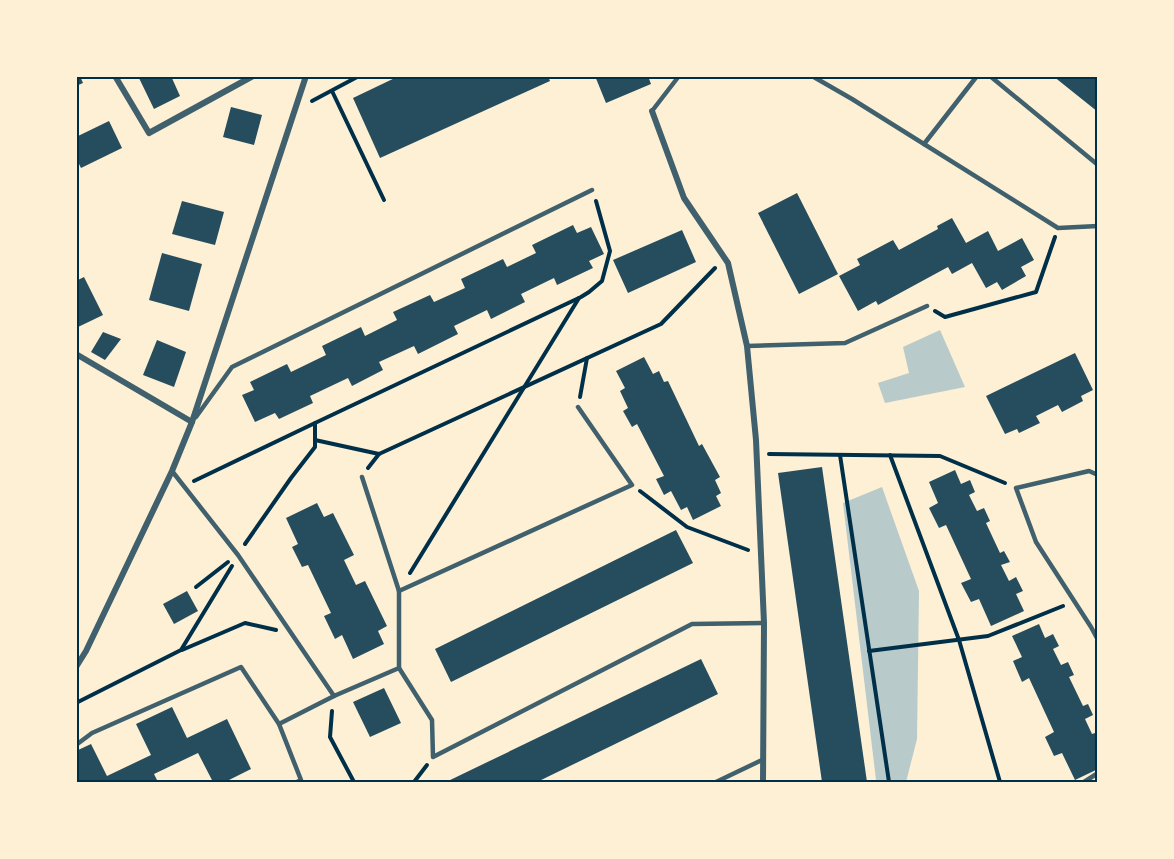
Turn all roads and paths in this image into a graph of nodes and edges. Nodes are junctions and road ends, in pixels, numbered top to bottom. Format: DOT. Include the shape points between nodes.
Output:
graph roads {
  1 [pos="115,76"];
  2 [pos="253,76"];
  3 [pos="306,76"];
  4 [pos="359,76"];
  5 [pos="679,76"];
  6 [pos="812,76"];
  7 [pos="977,76"];
  8 [pos="990,76"];
  9 [pos="332,91"];
  10 [pos="294,111"];
  11 [pos="652,111"];
  12 [pos="924,144"];
  13 [pos="1098,165"];
  14 [pos="592,190"];
  15 [pos="384,200"];
  16 [pos="1098,226"];
  17 [pos="1058,228"];
  18 [pos="724,258"];
  19 [pos="580,297"];
  20 [pos="927,306"];
  21 [pos="747,346"];
  22 [pos="76,354"];
  23 [pos="587,357"];
  24 [pos="527,385"];
  25 [pos="578,407"];
  26 [pos="192,422"];
  27 [pos="315,423"];
  28 [pos="315,440"];
  29 [pos="379,454"];
  30 [pos="757,454"];
  31 [pos="840,455"];
  32 [pos="890,455"];
  33 [pos="172,471"];
  34 [pos="1098,475"];
  35 [pos="362,477"];
  36 [pos="184,485"];
  37 [pos="632,485"];
  38 [pos="1016,488"];
  39 [pos="761,554"];
  40 [pos="238,555"];
  41 [pos="196,587"];
  42 [pos="399,591"];
  43 [pos="1075,602"];
  44 [pos="764,623"];
  45 [pos="292,634"];
  46 [pos="959,640"];
  47 [pos="1098,640"];
  48 [pos="181,650"];
  49 [pos="869,651"];
  50 [pos="76,668"];
  51 [pos="399,668"];
  52 [pos="334,696"];
  53 [pos="76,703"];
  54 [pos="279,724"];
  55 [pos="76,745"];
  56 [pos="433,757"];
  57 [pos="762,760"];
  58 [pos="1098,773"];
  59 [pos="297,783"];
  60 [pos="354,783"];
  61 [pos="414,783"];
  62 [pos="716,783"];
  63 [pos="763,783"];
  64 [pos="889,783"];
  65 [pos="1000,783"];
  66 [pos="1084,783"];
  1 -- 2 [label="street" via="149,133"];
  3 -- 10 [label="street"];
  4 -- 9 [label="path"];
  5 -- 11 [label="lane"];
  6 -- 12 [label="lane"];
  7 -- 12 [label="lane"];
  8 -- 13 [label="lane"];
  9 -- 10 [label="path"];
  9 -- 15 [label="path"];
  10 -- 26 [label="street"];
  11 -- 18 [label="street" via="684,198"];
  12 -- 17 [label="lane"];
  14 -- 19 [label="path" via="610,251 602,281"];
  14 -- 26 [label="lane" via="232,367"];
  16 -- 17 [label="lane"];
  17 -- 20 [label="path" via="1036,292 945,317"];
  18 -- 21 [label="street"];
  18 -- 23 [label="path" via="661,324"];
  19 -- 24 [label="path"];
  19 -- 27 [label="path"];
  20 -- 21 [label="lane" via="845,343"];
  21 -- 30 [label="street"];
  22 -- 26 [label="street"];
  23 -- 24 [label="path"];
  23 -- 25 [label="path"];
  24 -- 29 [label="path"];
  24 -- 42 [label="path"];
  25 -- 37 [label="lane"];
  26 -- 33 [label="street"];
  27 -- 28 [label="path"];
  27 -- 36 [label="path"];
  28 -- 29 [label="path"];
  28 -- 40 [label="path" via="315,447"];
  29 -- 35 [label="path"];
  30 -- 31 [label="path"];
  30 -- 39 [label="street"];
  31 -- 32 [label="path"];
  31 -- 49 [label="path"];
  32 -- 38 [label="path" via="939,456"];
  32 -- 46 [label="path"];
  33 -- 36 [label="lane"];
  33 -- 50 [label="street"];
  34 -- 38 [label="lane" via="1089,471"];
  35 -- 42 [label="lane"];
  36 -- 40 [label="lane"];
  37 -- 39 [label="path" via="687,527"];
  37 -- 42 [label="lane"];
  38 -- 43 [label="lane" via="1036,542"];
  39 -- 44 [label="street"];
  40 -- 41 [label="path"];
  40 -- 45 [label="lane"];
  40 -- 48 [label="path"];
  42 -- 51 [label="lane"];
  43 -- 46 [label="path" via="988,636"];
  43 -- 47 [label="lane"];
  44 -- 56 [label="lane" via="692,624"];
  44 -- 57 [label="street"];
  45 -- 48 [label="path" via="245,623"];
  45 -- 52 [label="lane"];
  46 -- 49 [label="path"];
  46 -- 65 [label="path"];
  48 -- 53 [label="path"];
  49 -- 64 [label="path"];
  51 -- 52 [label="lane"];
  51 -- 56 [label="lane" via="432,720"];
  52 -- 54 [label="lane"];
  52 -- 60 [label="path" via="330,737"];
  54 -- 55 [label="lane" via="241,667 92,733"];
  54 -- 59 [label="lane" via="301,780"];
  56 -- 61 [label="path"];
  57 -- 62 [label="lane"];
  57 -- 63 [label="street"];
  58 -- 66 [label="lane"];
}
